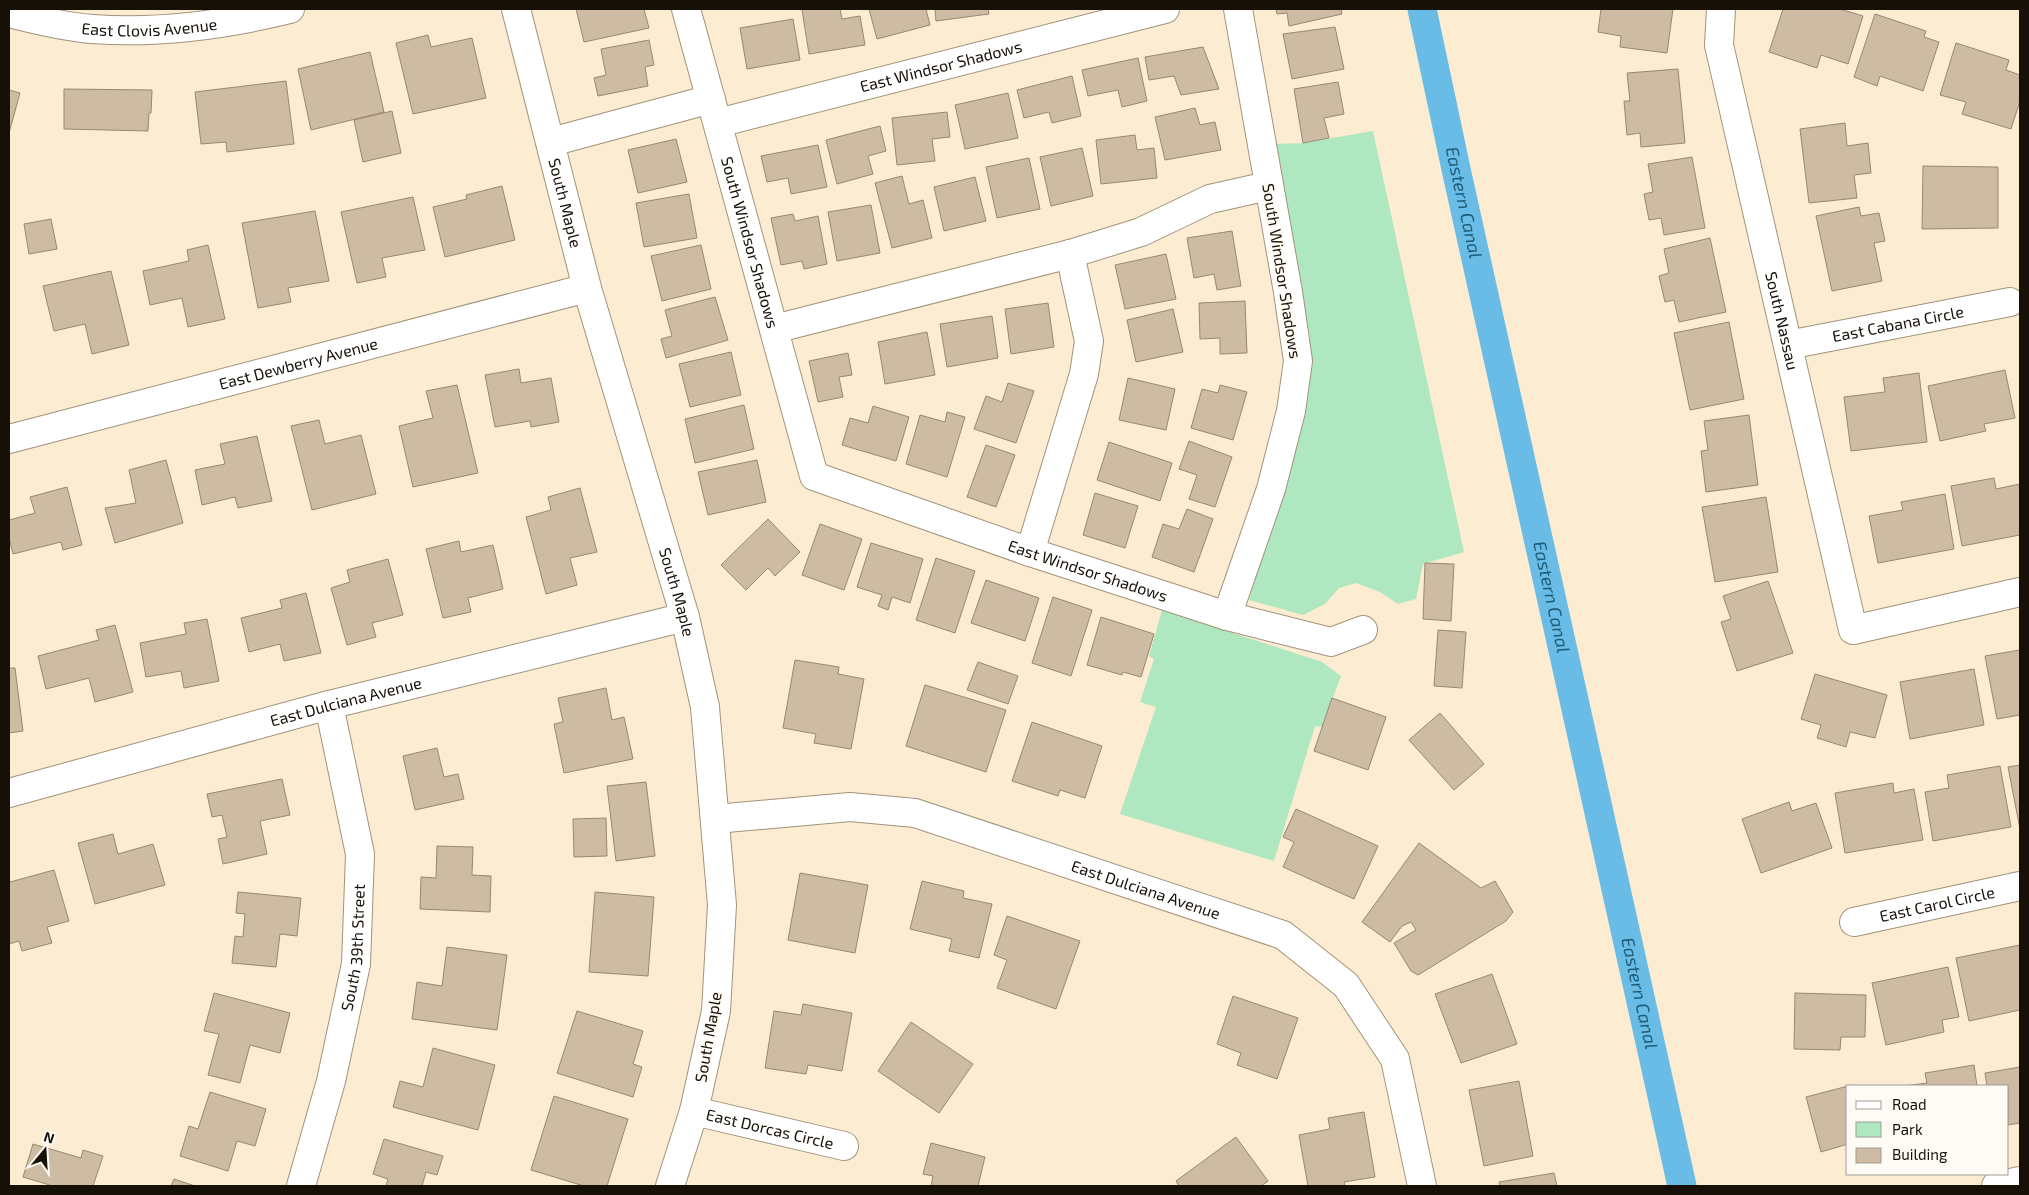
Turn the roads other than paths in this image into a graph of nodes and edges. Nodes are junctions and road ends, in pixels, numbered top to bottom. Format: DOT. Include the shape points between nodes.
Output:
graph roads {
  1 [pos="290,9"];
  2 [pos="516,9"];
  3 [pos="686,9"];
  4 [pos="1165,9"];
  5 [pos="1238,9"];
  6 [pos="1721,9"];
  7 [pos="9,13"];
  8 [pos="714,111"];
  9 [pos="551,142"];
  10 [pos="1268,186"];
  11 [pos="1070,254"];
  12 [pos="587,288"];
  13 [pos="2010,302"];
  14 [pos="774,329"];
  15 [pos="1788,345"];
  16 [pos="9,439"];
  17 [pos="814,476"];
  18 [pos="1030,552"];
  19 [pos="2020,592"];
  20 [pos="1227,616"];
  21 [pos="685,617"];
  22 [pos="1363,630"];
  23 [pos="329,705"];
  24 [pos="9,793"];
  25 [pos="715,820"];
  26 [pos="2020,886"];
  27 [pos="1854,922"];
  28 [pos="694,1111"];
  29 [pos="844,1146"];
  30 [pos="2020,1181"];
  31 [pos="300,1186"];
  32 [pos="670,1186"];
  33 [pos="1422,1186"];
  34 [pos="1996,1186"];
  1 -- 7 [label="street, East Clovis Avenue" via="195,28 132,30 91,29"];
  2 -- 9 [label="street, South Maple"];
  3 -- 8 [label="street, South Windsor Shadows"];
  4 -- 8 [label="street, East Windsor Shadows"];
  5 -- 10 [label="street, South Windsor Shadows"];
  6 -- 15 [label="street, South Nassau" via="1719,45"];
  8 -- 9 [label="street, East Windsor Shadows"];
  8 -- 14 [label="street, South Windsor Shadows"];
  9 -- 12 [label="street, South Maple"];
  10 -- 11 [label="street" via="1210,199 1141,232"];
  10 -- 20 [label="street, South Windsor Shadows" via="1298,361 1291,411 1271,489"];
  11 -- 14 [label="street"];
  11 -- 18 [label="street" via="1089,342 1084,374"];
  12 -- 16 [label="street, East Dewberry Avenue"];
  12 -- 21 [label="street, South Maple"];
  13 -- 15 [label="street, East Cabana Circle"];
  14 -- 17 [label="street, South Windsor Shadows"];
  15 -- 19 [label="street, South Nassau" via="1853,630"];
  17 -- 18 [label="street, East Windsor Shadows"];
  18 -- 20 [label="street, East Windsor Shadows"];
  20 -- 22 [label="street, East Windsor Shadows" via="1331,642"];
  21 -- 23 [label="street, East Dulciana Avenue"];
  21 -- 25 [label="street, South Maple" via="704,707"];
  23 -- 24 [label="street, East Dulciana Avenue"];
  23 -- 31 [label="street, South 39th Street" via="360,854 356,964 331,1081"];
  25 -- 28 [label="street, South Maple" via="722,905 716,1011"];
  25 -- 33 [label="street, East Dulciana Avenue" via="850,807 915,813 1283,934 1346,985 1395,1059"];
  26 -- 27 [label="street, East Carol Circle"];
  28 -- 29 [label="street, East Dorcas Circle"];
  28 -- 32 [label="street, South Maple"];
  30 -- 34 [label="street"];
}
